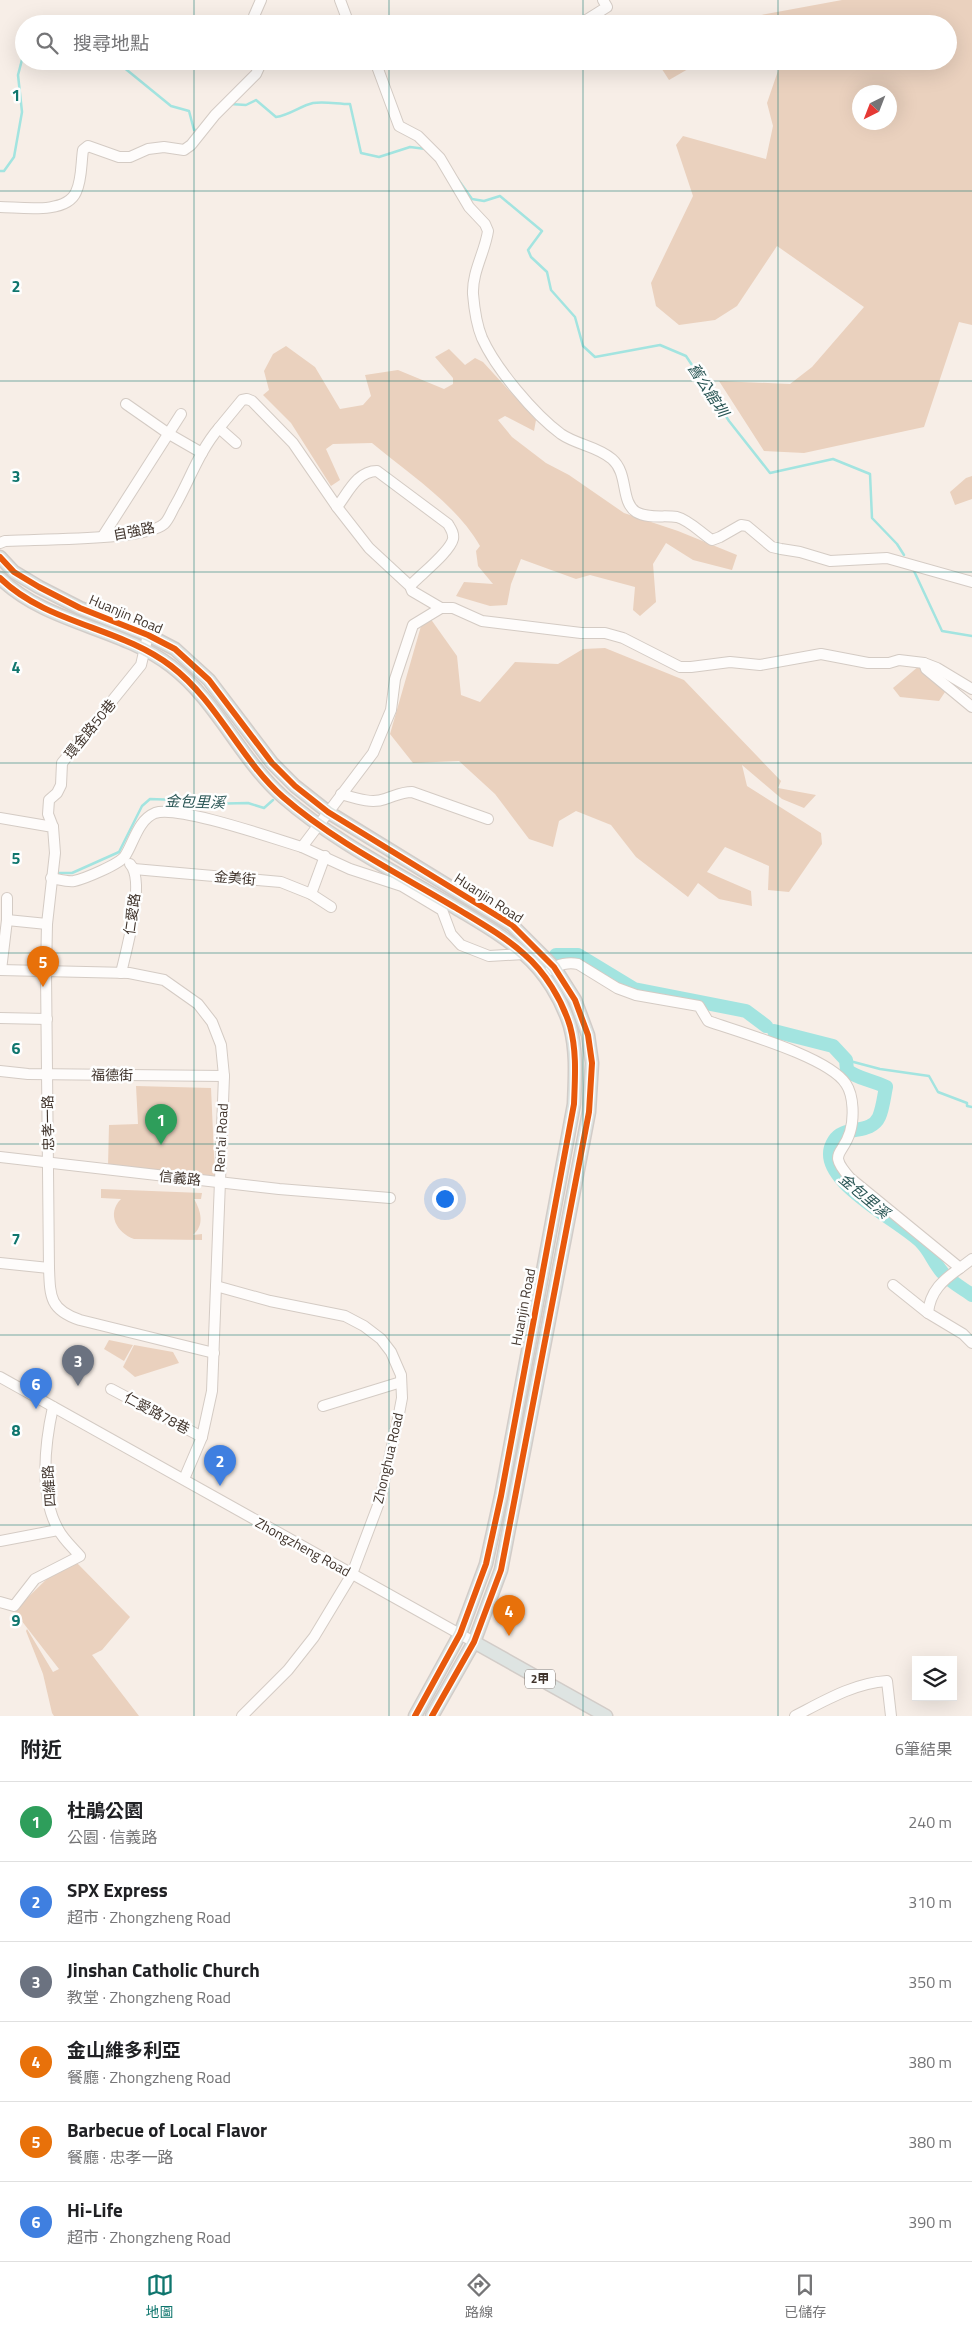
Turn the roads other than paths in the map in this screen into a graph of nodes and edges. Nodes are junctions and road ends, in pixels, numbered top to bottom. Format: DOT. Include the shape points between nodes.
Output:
graph roads {
  1 [pos="261,0"];
  2 [pos="340,0"];
  3 [pos="603,0"];
  4 [pos="254,15"];
  5 [pos="346,15"];
  6 [pos="594,15"];
  7 [pos="258,70"];
  8 [pos="378,70"];
  9 [pos="0,207"];
  10 [pos="126,404"];
  11 [pos="180,414"];
  12 [pos="219,428"];
  13 [pos="169,434"];
  14 [pos="236,443"];
  15 [pos="202,453"];
  16 [pos="337,507"];
  17 [pos="104,536"];
  18 [pos="0,543"];
  19 [pos="0,557"];
  20 [pos="0,578"];
  21 [pos="972,582"];
  22 [pos="410,586"];
  23 [pos="441,608"];
  24 [pos="148,635"];
  25 [pos="144,649"];
  26 [pos="924,663"];
  27 [pos="972,689"];
  28 [pos="972,707"];
  29 [pos="341,794"];
  30 [pos="328,812"];
  31 [pos="0,818"];
  32 [pos="488,819"];
  33 [pos="320,825"];
  34 [pos="53,828"];
  35 [pos="302,846"];
  36 [pos="325,856"];
  37 [pos="124,858"];
  38 [pos="134,869"];
  39 [pos="51,878"];
  40 [pos="312,894"];
  41 [pos="6,898"];
  42 [pos="331,907"];
  43 [pos="7,920"];
  44 [pos="47,924"];
  45 [pos="524,954"];
  46 [pos="554,967"];
  47 [pos="1,970"];
  48 [pos="46,973"];
  49 [pos="122,973"];
  50 [pos="544,975"];
  51 [pos="0,1018"];
  52 [pos="47,1019"];
  53 [pos="0,1071"];
  54 [pos="48,1074"];
  55 [pos="224,1076"];
  56 [pos="0,1157"];
  57 [pos="48,1162"];
  58 [pos="218,1182"];
  59 [pos="390,1198"];
  60 [pos="972,1259"];
  61 [pos="0,1263"];
  62 [pos="49,1268"];
  63 [pos="960,1268"];
  64 [pos="893,1284"];
  65 [pos="216,1286"];
  66 [pos="928,1313"];
  67 [pos="972,1343"];
  68 [pos="214,1352"];
  69 [pos="0,1377"];
  70 [pos="401,1382"];
  71 [pos="111,1389"];
  72 [pos="323,1406"];
  73 [pos="53,1407"];
  74 [pos="202,1437"];
  75 [pos="184,1479"];
  76 [pos="58,1530"];
  77 [pos="0,1541"];
  78 [pos="352,1574"];
  79 [pos="0,1602"];
  80 [pos="460,1634"];
  81 [pos="474,1642"];
  82 [pos="242,1716"];
  83 [pos="415,1716"];
  84 [pos="432,1716"];
  85 [pos="606,1716"];
  86 [pos="795,1716"];
  87 [pos="891,1716"];
  1 -- 4 [label="street"];
  2 -- 5 [label="street"];
  3 -- 6 [label="street" via="607,7"];
  7 -- 9 [label="street" via="184,150 164,147 119,157 88,146 84,150 77,192 62,205 40,209"];
  8 -- 21 [label="street" via="399,126 418,136 440,158 465,201 488,231 473,293 482,338 509,380 557,430 567,438 593,447 619,466 630,507 650,516 683,519 712,540 741,525 780,550 830,561 887,558"];
  10 -- 13 [label="street"];
  11 -- 13 [label="street"];
  12 -- 14 [label="street"];
  12 -- 15 [label="street, 自強路"];
  12 -- 16 [label="street, 自強路" via="242,400 252,402 293,443"];
  13 -- 15 [label="street"];
  13 -- 17 [label="street"];
  15 -- 17 [label="street, 自強路" via="164,524 152,530"];
  16 -- 22 [label="street" via="369,548"];
  16 -- 22 [label="street" via="362,474 377,472 448,524 453,532 448,548"];
  17 -- 18 [label="street, 自強路"];
  19 -- 24 [label="main road, Huanjin Road" via="14,572 38,587"];
  20 -- 25 [label="main road, Huanjin Road" via="33,602"];
  22 -- 23 [label="street" via="412,591"];
  23 -- 26 [label="street" via="453,608 482,621 606,633 680,666 730,662 760,665 820,654 868,663 899,660"];
  23 -- 29 [label="street" via="413,625 395,679 391,710 373,753"];
  24 -- 25 [label="street, 環金路50巷"];
  24 -- 30 [label="main road, Huanjin Road" via="175,650 209,680 272,763"];
  25 -- 33 [label="main road, Huanjin Road" via="172,666 199,692 262,775 282,796"];
  25 -- 34 [label="street, 環金路50巷" via="142,665 62,762 61,785 49,800 48,814"];
  26 -- 27 [label="street"];
  26 -- 28 [label="street" via="926,670"];
  29 -- 30 [label="street"];
  29 -- 32 [label="street" via="374,801 400,792 412,792"];
  30 -- 33 [label="street"];
  30 -- 46 [label="main road, Huanjin Road" via="512,925"];
  31 -- 34 [label="street"];
  33 -- 35 [label="street"];
  33 -- 45 [label="main road, Huanjin Road" via="497,933"];
  34 -- 39 [label="street, 忠孝一路" via="55,852"];
  35 -- 36 [label="street"];
  35 -- 37 [label="street" via="211,819 170,812 154,814 142,823"];
  36 -- 40 [label="street"];
  36 -- 45 [label="street" via="350,869 402,886 442,910 452,934 462,945 489,956"];
  37 -- 38 [label="street"];
  37 -- 39 [label="street" via="73,881"];
  38 -- 40 [label="street, 金美街" via="281,882"];
  38 -- 49 [label="street, 仁愛路" via="132,926"];
  39 -- 44 [label="street, 忠孝一路"];
  40 -- 42 [label="street, 金美街"];
  41 -- 43 [label="street"];
  43 -- 44 [label="street"];
  43 -- 47 [label="street"];
  44 -- 48 [label="street, 忠孝一路"];
  45 -- 50 [label="main road, Huanjin Road"];
  46 -- 50 [label="street"];
  46 -- 63 [label="street" via="571,962 636,995 699,1006 708,1021 802,1054 837,1074 846,1084 851,1098 851,1130 837,1157 840,1168"];
  46 -- 81 [label="main road, Huanjin Road" via="575,1000 588,1034 592,1063 589,1112 501,1570"];
  47 -- 48 [label="street, Ren'ai Road"];
  48 -- 49 [label="street, Ren'ai Road"];
  48 -- 52 [label="street, 忠孝一路"];
  49 -- 55 [label="street, Ren'ai Road" via="164,980 198,1004 212,1022 221,1045"];
  50 -- 80 [label="main road, Huanjin Road" via="570,1026 576,1064 574,1104 501,1496 486,1564"];
  51 -- 52 [label="street"];
  52 -- 54 [label="street, 忠孝一路"];
  53 -- 54 [label="street, 福德街"];
  54 -- 55 [label="street, 福德街"];
  54 -- 57 [label="street, 忠孝一路"];
  55 -- 58 [label="street, Ren'ai Road"];
  56 -- 57 [label="street, 信義路"];
  57 -- 58 [label="street, 信義路"];
  57 -- 62 [label="street, 忠孝一路"];
  58 -- 59 [label="street, 信義路"];
  58 -- 65 [label="street, Ren'ai Road"];
  60 -- 63 [label="street"];
  61 -- 62 [label="street"];
  62 -- 68 [label="street, 忠孝一路" via="50,1293 55,1306 69,1316"];
  63 -- 66 [label="street" via="935,1289"];
  64 -- 66 [label="street"];
  65 -- 68 [label="street, Ren'ai Road"];
  65 -- 70 [label="street, Zhonghua Road" via="345,1316 381,1339 391,1352"];
  66 -- 67 [label="street"];
  68 -- 74 [label="street, Ren'ai Road" via="212,1390"];
  69 -- 73 [label="street, Zhongzheng Road"];
  70 -- 72 [label="street"];
  70 -- 78 [label="street, Zhonghua Road" via="402,1398 380,1500"];
  71 -- 74 [label="street, 仁愛路78巷"];
  73 -- 75 [label="street, Zhongzheng Road"];
  73 -- 76 [label="street, 四維路" via="47,1433 46,1491 50,1513"];
  74 -- 75 [label="street, Ren'ai Road"];
  75 -- 78 [label="street, Zhongzheng Road"];
  76 -- 77 [label="street"];
  76 -- 79 [label="street, 四維路" via="80,1556 35,1579 14,1606"];
  78 -- 80 [label="street, Zhongzheng Road"];
  78 -- 82 [label="street, Zhonghua Road" via="314,1637 288,1670"];
  80 -- 81 [label="street, Zhongzheng Road"];
  80 -- 83 [label="main road, Huanjin Road"];
  81 -- 84 [label="main road, Huanjin Road"];
  81 -- 85 [label="main road, Zhongzheng Road / 2甲"];
  86 -- 87 [label="street" via="837,1694 887,1681"];
}
